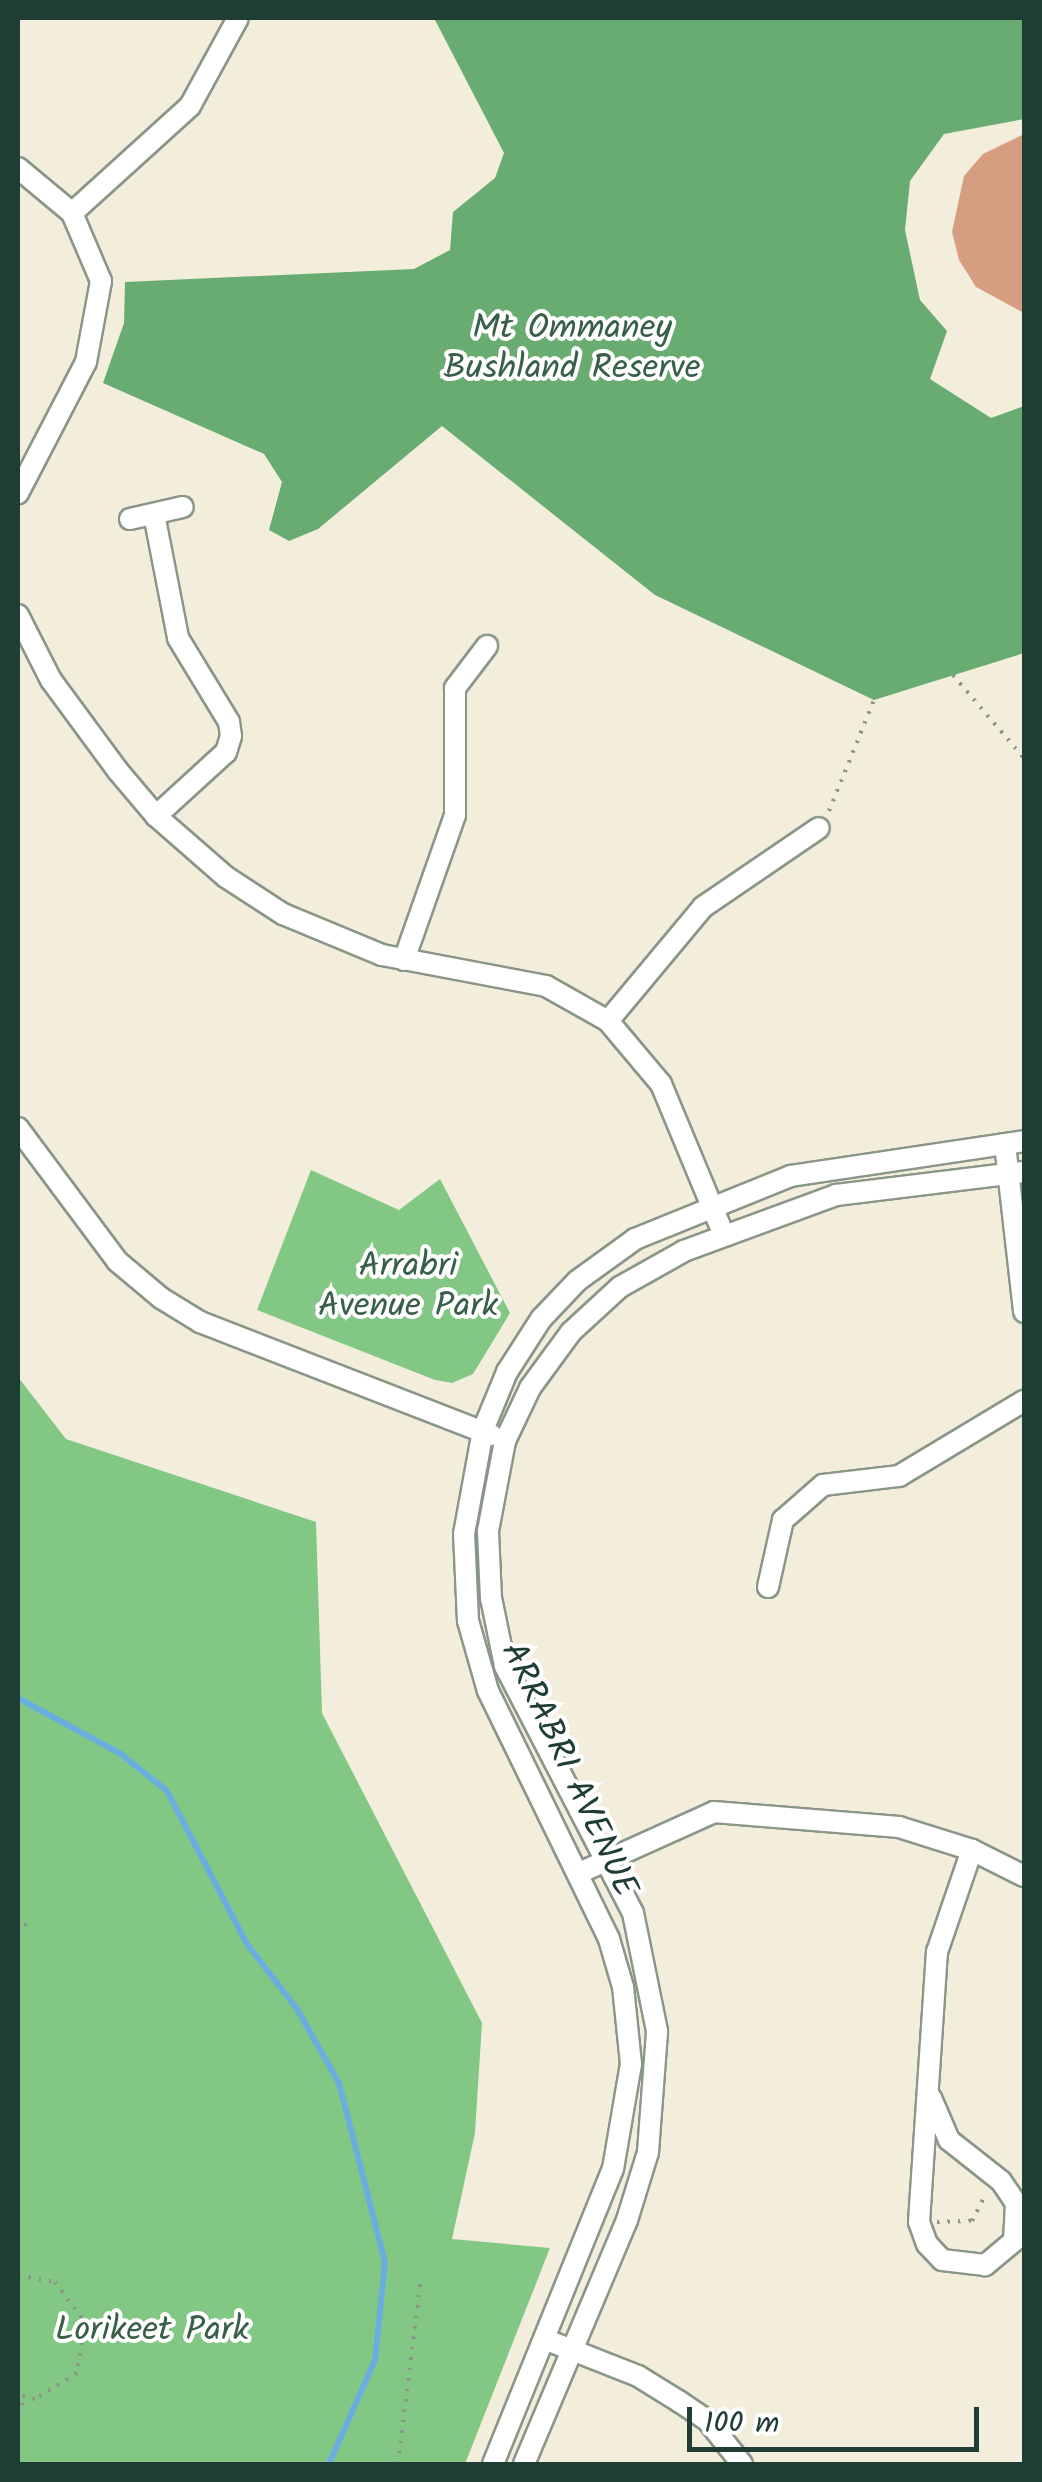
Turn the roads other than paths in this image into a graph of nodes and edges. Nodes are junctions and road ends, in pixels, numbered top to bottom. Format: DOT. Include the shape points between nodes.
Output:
graph roads {
  1 [pos="238,18"];
  2 [pos="18,168"];
  3 [pos="72,213"];
  4 [pos="18,493"];
  5 [pos="183,506"];
  6 [pos="154,514"];
  7 [pos="130,520"];
  8 [pos="18,615"];
  9 [pos="487,646"];
  10 [pos="156,816"];
  11 [pos="819,828"];
  12 [pos="404,960"];
  13 [pos="608,1021"];
  14 [pos="18,1128"];
  15 [pos="1015,1142"];
  16 [pos="1016,1172"];
  17 [pos="710,1204"];
  18 [pos="723,1233"];
  19 [pos="1024,1312"];
  20 [pos="1024,1401"];
  21 [pos="482,1430"];
  22 [pos="505,1441"];
  23 [pos="768,1587"];
  24 [pos="972,1850"];
  25 [pos="605,1858"];
  26 [pos="579,1873"];
  27 [pos="1024,1876"];
  28 [pos="931,2098"];
  29 [pos="544,2339"];
  30 [pos="572,2350"];
  31 [pos="493,2464"];
  32 [pos="524,2464"];
  33 [pos="742,2464"];
  1 -- 3 [label="street" via="190,106"];
  2 -- 3 [label="street"];
  3 -- 4 [label="street" via="101,281 97,327 86,362"];
  5 -- 6 [label="street"];
  6 -- 7 [label="street"];
  6 -- 10 [label="street" via="178,638 231,736 226,752"];
  8 -- 10 [label="street" via="52,680"];
  9 -- 12 [label="street" via="455,688 455,815"];
  10 -- 12 [label="street" via="226,877 283,914"];
  11 -- 13 [label="street" via="703,907"];
  12 -- 13 [label="street" via="546,986"];
  13 -- 17 [label="street" via="662,1084"];
  14 -- 21 [label="street" via="117,1261 161,1298 200,1322"];
  15 -- 16 [label="street"];
  15 -- 17 [label="street, ARRABRI AVENUE" via="839,1165"];
  16 -- 18 [label="street, ARRABRI AVENUE" via="836,1195"];
  16 -- 19 [label="street"];
  17 -- 18 [label="street"];
  17 -- 21 [label="street, ARRABRI AVENUE" via="635,1239 576,1280 507,1372"];
  18 -- 22 [label="street, ARRABRI AVENUE" via="620,1287 570,1332 530,1388"];
  20 -- 23 [label="street" via="898,1476 823,1485 784,1520"];
  21 -- 22 [label="street"];
  21 -- 26 [label="street, ARRABRI AVENUE" via="464,1534 468,1622 488,1691"];
  22 -- 25 [label="street, ARRABRI AVENUE" via="488,1532 491,1598 505,1666"];
  24 -- 25 [label="street" via="899,1827 714,1812"];
  24 -- 27 [label="street"];
  24 -- 28 [label="street" via="940,1938"];
  25 -- 26 [label="street"];
  25 -- 30 [label="street, ARRABRI AVENUE" via="641,1934 657,2059 648,2152"];
  26 -- 29 [label="street, ARRABRI AVENUE" via="618,1966 630,2089 613,2169"];
  28 -- 28 [label="street" via="920,2222 930,2250 947,2263 990,2263 1014,2241 1018,2217 1012,2194 949,2140"];
  29 -- 30 [label="street"];
  29 -- 31 [label="street, ARRABRI AVENUE"];
  30 -- 32 [label="street, ARRABRI AVENUE"];
  30 -- 33 [label="street" via="638,2376 708,2421"];
}
